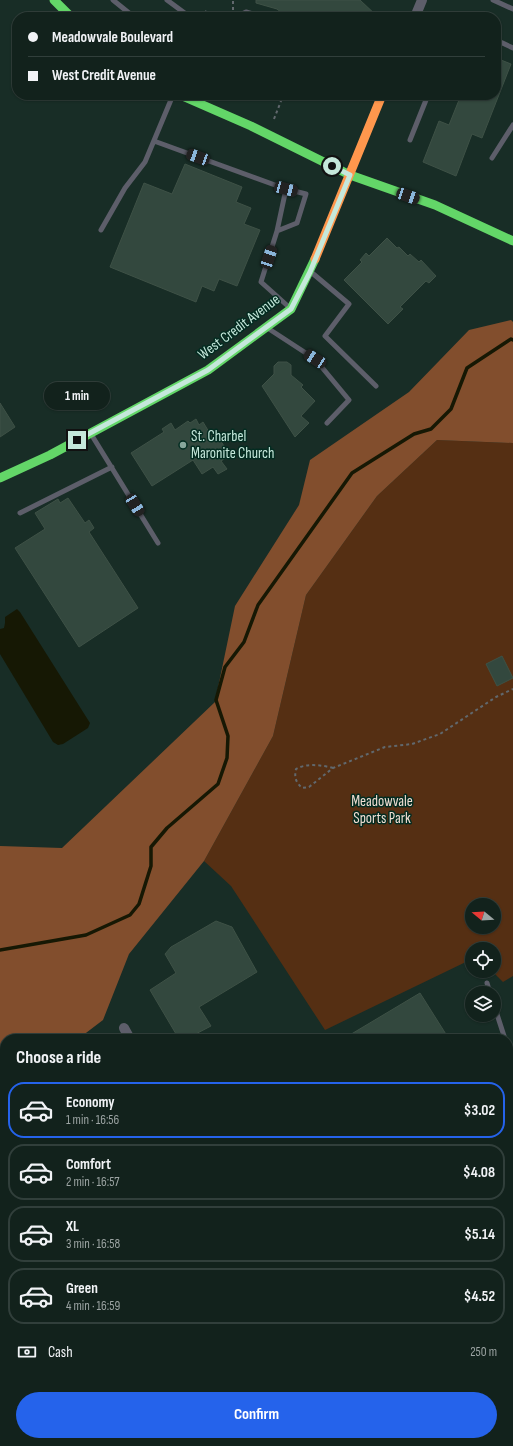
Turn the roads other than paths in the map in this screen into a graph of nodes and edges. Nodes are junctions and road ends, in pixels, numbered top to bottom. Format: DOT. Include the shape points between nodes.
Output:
graph roads {
  1 [pos="54,0"];
  2 [pos="113,0"];
  3 [pos="167,0"];
  4 [pos="422,0"];
  5 [pos="493,0"];
  6 [pos="513,9"];
  7 [pos="66,12"];
  8 [pos="128,12"];
  9 [pos="183,12"];
  10 [pos="417,12"];
  11 [pos="501,42"];
  12 [pos="513,48"];
  13 [pos="171,100"];
  14 [pos="191,100"];
  15 [pos="380,100"];
  16 [pos="426,100"];
  17 [pos="513,125"];
  18 [pos="410,140"];
  19 [pos="154,141"];
  20 [pos="492,158"];
  21 [pos="350,175"];
  22 [pos="286,189"];
  23 [pos="101,230"];
  24 [pos="277,231"];
  25 [pos="513,241"];
  26 [pos="310,272"];
  27 [pos="291,309"];
  28 [pos="266,327"];
  29 [pos="376,386"];
  30 [pos="327,423"];
  31 [pos="91,433"];
  32 [pos="112,467"];
  33 [pos="0,478"];
  34 [pos="20,513"];
  35 [pos="158,543"];
  36 [pos="487,983"];
  37 [pos="488,986"];
  38 [pos="500,1022"];
  39 [pos="124,1028"];
  40 [pos="127,1034"];
  41 [pos="503,1034"];
  1 -- 7 [label="street"];
  2 -- 8 [label="lane"];
  3 -- 9 [label="lane"];
  4 -- 10 [label="street"];
  5 -- 6 [label="lane"];
  11 -- 12 [label="lane"];
  13 -- 19 [label="lane"];
  14 -- 21 [label="street"];
  15 -- 21 [label="street, West Credit Avenue"];
  16 -- 18 [label="lane"];
  17 -- 20 [label="lane"];
  19 -- 22 [label="lane"];
  19 -- 23 [label="lane" via="144,162 125,188"];
  21 -- 25 [label="street" via="435,205"];
  21 -- 26 [label="street, West Credit Avenue"];
  22 -- 24 [label="lane"];
  22 -- 24 [label="lane" via="306,194 297,223"];
  24 -- 27 [label="lane" via="261,282"];
  26 -- 27 [label="street, West Credit Avenue"];
  26 -- 29 [label="lane" via="349,304 325,336"];
  27 -- 28 [label="street, West Credit Avenue"];
  28 -- 30 [label="lane" via="315,359 349,400"];
  28 -- 31 [label="street, West Credit Avenue" via="208,370"];
  31 -- 32 [label="lane"];
  31 -- 33 [label="street, West Credit Avenue"];
  32 -- 34 [label="lane"];
  32 -- 35 [label="lane"];
  36 -- 37 [label="lane"];
  38 -- 41 [label="lane"];
  39 -- 40 [label="street"];
}
